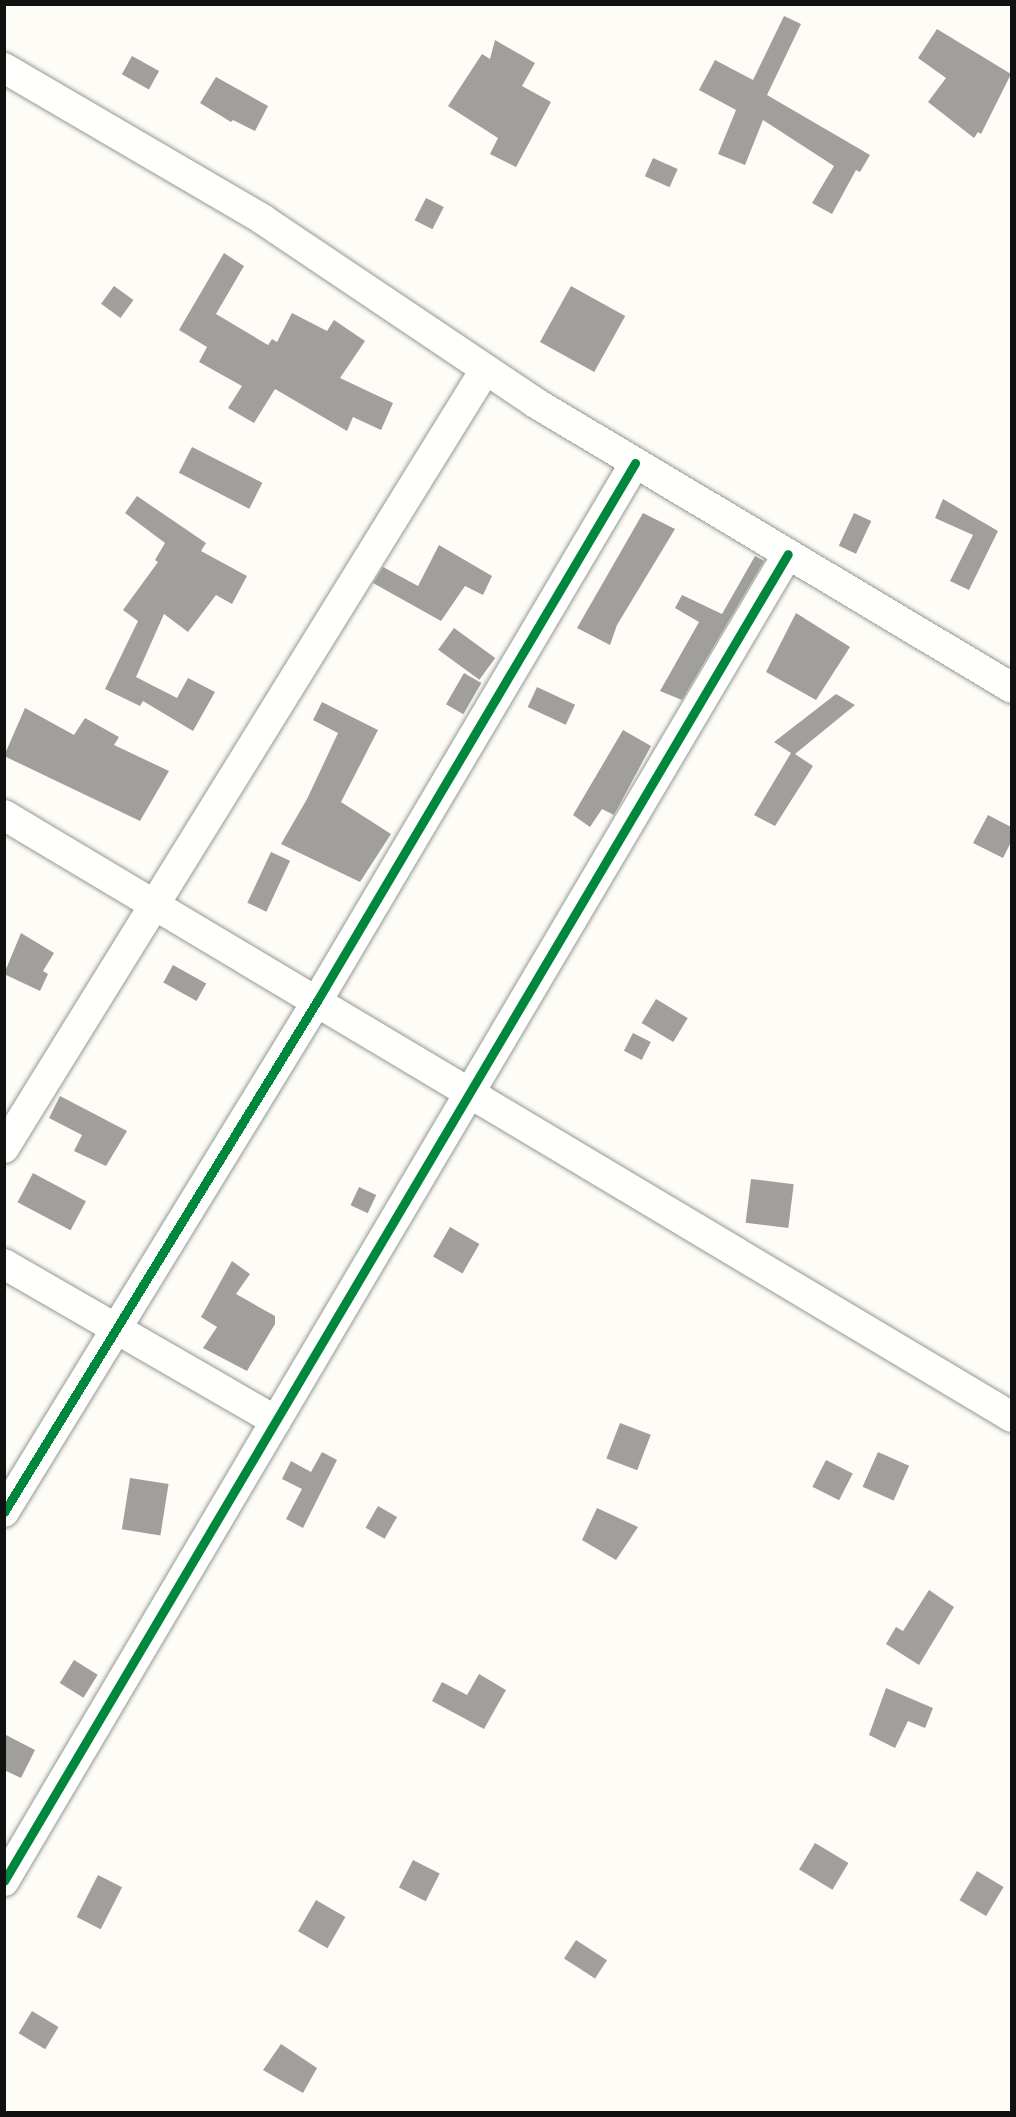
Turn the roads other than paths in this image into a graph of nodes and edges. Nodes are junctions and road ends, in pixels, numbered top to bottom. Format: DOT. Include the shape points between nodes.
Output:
graph roads {
  1 [pos="4,68"];
  2 [pos="485,370"];
  3 [pos="635,463"];
  4 [pos="788,554"];
  5 [pos="1011,688"];
  6 [pos="4,815"];
  7 [pos="155,904"];
  8 [pos="317,1001"];
  9 [pos="470,1093"];
  10 [pos="4,1148"];
  11 [pos="4,1264"];
  12 [pos="118,1329"];
  13 [pos="1011,1417"];
  14 [pos="276,1421"];
  15 [pos="4,1512"];
  16 [pos="4,1881"];
  1 -- 2 [label="street" via="262,219"];
  2 -- 3 [label="street"];
  2 -- 7 [label="street"];
  3 -- 4 [label="street"];
  3 -- 8 [label="street"];
  4 -- 5 [label="street"];
  4 -- 9 [label="street"];
  6 -- 7 [label="street"];
  7 -- 8 [label="street"];
  7 -- 10 [label="street"];
  8 -- 9 [label="street"];
  8 -- 12 [label="street"];
  9 -- 13 [label="street"];
  9 -- 14 [label="street"];
  11 -- 12 [label="street"];
  12 -- 14 [label="street"];
  12 -- 15 [label="street"];
  14 -- 16 [label="street"];
}
